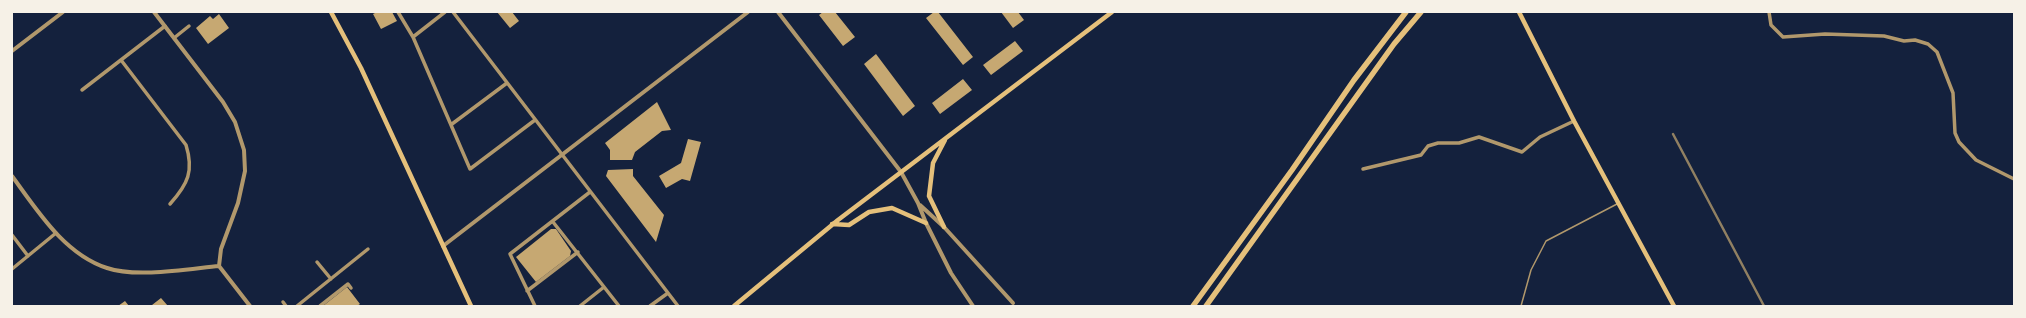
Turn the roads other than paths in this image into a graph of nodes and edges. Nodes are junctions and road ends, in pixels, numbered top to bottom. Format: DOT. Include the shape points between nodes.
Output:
graph roads {
  1 [pos="63,12"];
  2 [pos="154,12"];
  3 [pos="331,12"];
  4 [pos="398,12"];
  5 [pos="445,12"];
  6 [pos="453,12"];
  7 [pos="748,12"];
  8 [pos="778,12"];
  9 [pos="1112,12"];
  10 [pos="1406,12"];
  11 [pos="1421,12"];
  12 [pos="1519,12"];
  13 [pos="1769,12"];
  14 [pos="1105,14"];
  15 [pos="165,26"];
  16 [pos="189,26"];
  17 [pos="413,37"];
  18 [pos="174,38"];
  19 [pos="12,52"];
  20 [pos="121,60"];
  21 [pos="507,83"];
  22 [pos="82,90"];
  23 [pos="535,120"];
  24 [pos="1574,121"];
  25 [pos="452,124"];
  26 [pos="945,138"];
  27 [pos="562,155"];
  28 [pos="1363,169"];
  29 [pos="901,172"];
  30 [pos="12,176"];
  31 [pos="2014,179"];
  32 [pos="590,192"];
  33 [pos="918,203"];
  34 [pos="170,204"];
  35 [pos="1618,204"];
  36 [pos="554,222"];
  37 [pos="926,223"];
  38 [pos="832,224"];
  39 [pos="944,227"];
  40 [pos="56,233"];
  41 [pos="12,235"];
  42 [pos="443,246"];
  43 [pos="368,249"];
  44 [pos="578,252"];
  45 [pos="28,256"];
  46 [pos="317,262"];
  47 [pos="219,266"];
  48 [pos="12,269"];
  49 [pos="330,279"];
  50 [pos="604,287"];
  51 [pos="351,288"];
  52 [pos="527,291"];
  53 [pos="668,292"];
  54 [pos="283,302"];
  55 [pos="1013,303"];
  56 [pos="250,306"];
  57 [pos="286,306"];
  58 [pos="297,306"];
  59 [pos="320,306"];
  60 [pos="470,306"];
  61 [pos="535,306"];
  62 [pos="580,306"];
  63 [pos="619,306"];
  64 [pos="650,306"];
  65 [pos="678,306"];
  66 [pos="734,306"];
  67 [pos="973,306"];
  68 [pos="1193,306"];
  69 [pos="1206,306"];
  70 [pos="1521,306"];
  71 [pos="1674,306"];
  1 -- 19 [label="street"];
  2 -- 15 [label="street"];
  3 -- 42 [label="main road" via="361,68"];
  4 -- 17 [label="street"];
  5 -- 17 [label="street"];
  6 -- 21 [label="street"];
  7 -- 27 [label="street"];
  8 -- 29 [label="street"];
  9 -- 14 [label="main road"];
  10 -- 68 [label="highway" via="1354,80"];
  11 -- 69 [label="highway" via="1394,44"];
  12 -- 24 [label="main road"];
  13 -- 31 [label="street" via="1771,25 1783,37 1825,34 1884,36 1928,44 1937,52 1953,93 1955,133 1959,142 1976,160"];
  14 -- 26 [label="main road"];
  15 -- 18 [label="street"];
  15 -- 20 [label="street"];
  16 -- 18 [label="street"];
  17 -- 25 [label="street"];
  18 -- 47 [label="street" via="223,102 235,122 244,150 244,177 238,203 221,249"];
  20 -- 22 [label="street"];
  20 -- 34 [label="street" via="186,145 189,156 184,189"];
  21 -- 23 [label="street"];
  21 -- 25 [label="street"];
  23 -- 25 [label="street" via="470,169"];
  23 -- 27 [label="street"];
  24 -- 28 [label="street" via="1540,137 1522,152 1479,137 1459,143 1438,143 1428,146 1421,155"];
  24 -- 35 [label="main road"];
  26 -- 29 [label="main road"];
  26 -- 39 [label="main road" via="933,164 929,196"];
  27 -- 32 [label="street"];
  27 -- 42 [label="street"];
  29 -- 33 [label="street"];
  29 -- 38 [label="main road"];
  30 -- 40 [label="street"];
  32 -- 36 [label="street"];
  32 -- 53 [label="street"];
  33 -- 37 [label="street"];
  33 -- 39 [label="street"];
  35 -- 70 [label="lane" via="1546,241 1531,270"];
  35 -- 71 [label="main road"];
  36 -- 44 [label="street"];
  36 -- 52 [label="street" via="510,254"];
  37 -- 38 [label="main road" via="892,208 869,212 849,225"];
  37 -- 67 [label="street" via="951,273"];
  38 -- 66 [label="main road"];
  39 -- 55 [label="street"];
  40 -- 45 [label="street"];
  40 -- 47 [label="street" via="78,253 107,268 155,272"];
  41 -- 45 [label="street"];
  42 -- 60 [label="main road"];
  43 -- 49 [label="street"];
  44 -- 50 [label="street"];
  44 -- 52 [label="street"];
  45 -- 48 [label="street"];
  46 -- 49 [label="street"];
  47 -- 56 [label="street"];
  49 -- 58 [label="street"];
  50 -- 62 [label="street"];
  50 -- 63 [label="street"];
  51 -- 59 [label="street" via="348,284"];
  52 -- 61 [label="street"];
  53 -- 64 [label="street"];
  53 -- 65 [label="street"];
  54 -- 57 [label="street"];
}
